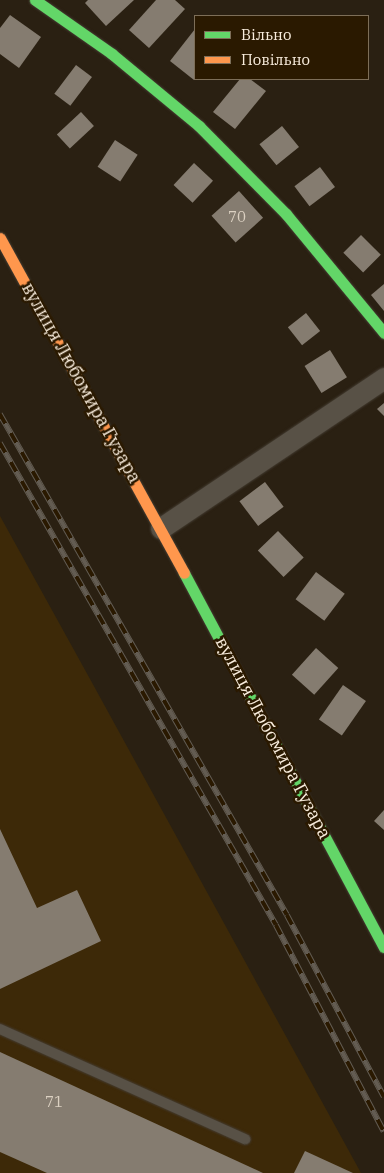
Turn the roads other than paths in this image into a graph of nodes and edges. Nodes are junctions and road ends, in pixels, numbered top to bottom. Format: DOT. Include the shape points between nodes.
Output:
graph roads {
  1 [pos="35,0"];
  2 [pos="0,238"];
  3 [pos="384,333"];
  4 [pos="384,378"];
  5 [pos="161,528"];
  6 [pos="384,947"];
  7 [pos="0,1029"];
  8 [pos="245,1139"];
  1 -- 3 [label="main road" via="112,54 199,126 286,214"];
  2 -- 5 [label="main road, вулиця Любомира Гузара"];
  4 -- 5 [label="street"];
  5 -- 6 [label="main road, вулиця Любомира Гузара"];
  7 -- 8 [label="lane"];
}
